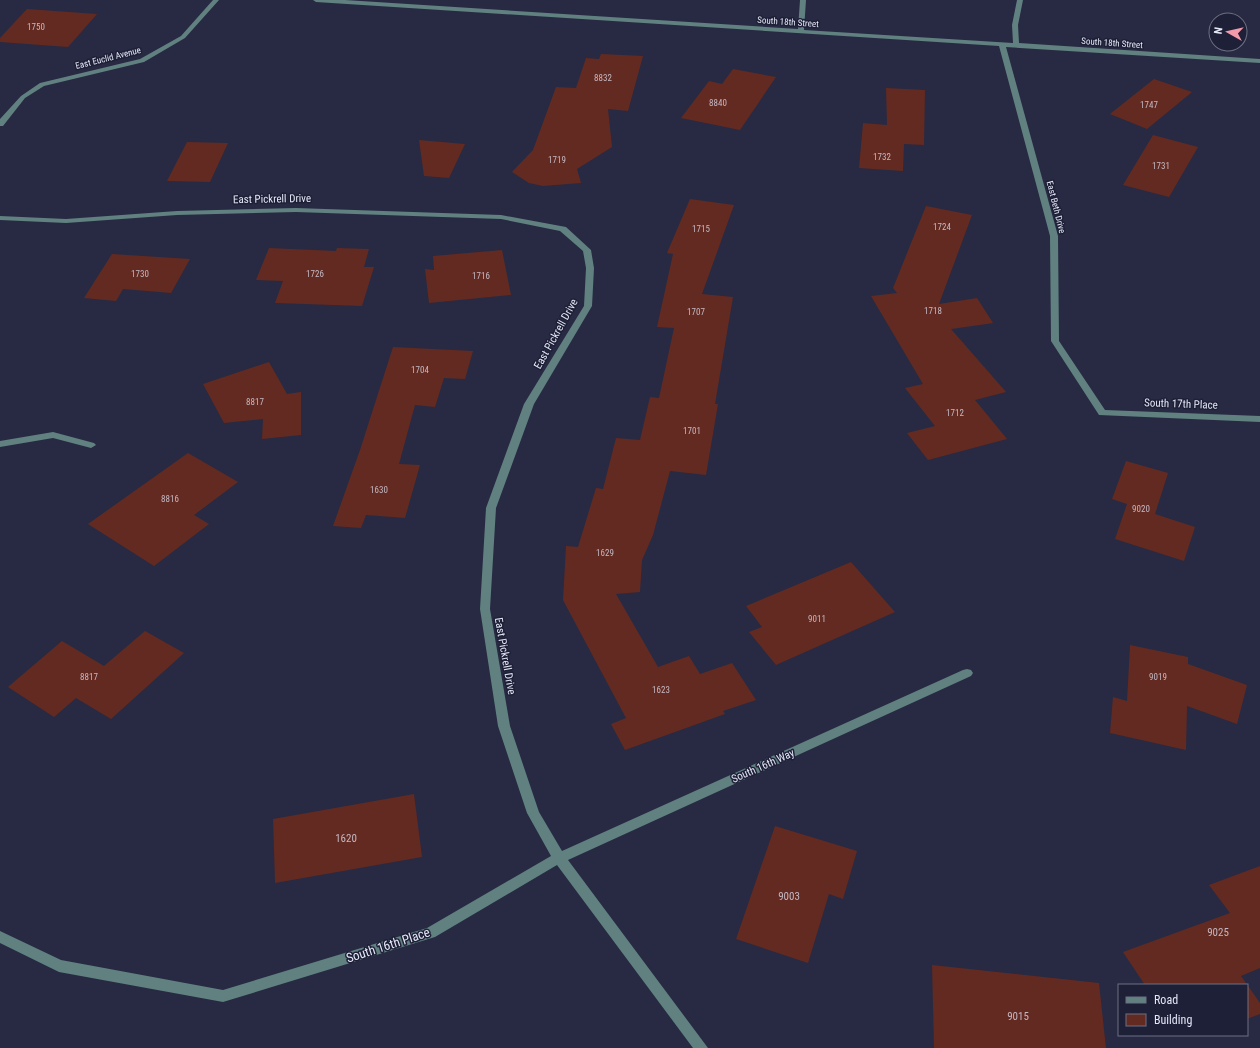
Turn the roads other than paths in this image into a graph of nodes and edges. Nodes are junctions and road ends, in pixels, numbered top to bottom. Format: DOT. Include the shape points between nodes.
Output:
graph roads {
  1 [pos="216,0"];
  2 [pos="316,0"];
  3 [pos="803,0"];
  4 [pos="1020,0"];
  5 [pos="800,32"];
  6 [pos="1002,45"];
  7 [pos="1016,46"];
  8 [pos="1260,61"];
  9 [pos="0,124"];
  10 [pos="0,218"];
  11 [pos="1102,413"];
  12 [pos="1260,419"];
  13 [pos="0,444"];
  14 [pos="91,445"];
  15 [pos="967,674"];
  16 [pos="560,858"];
  17 [pos="0,937"];
  18 [pos="701,1048"];
  1 -- 9 [label="street, East Euclid Avenue" via="183,37 156,53 142,61 42,84 23,98"];
  2 -- 5 [label="street, South 18th Street"];
  3 -- 5 [label="street"];
  4 -- 7 [label="street" via="1015,25"];
  5 -- 6 [label="street, South 18th Street"];
  6 -- 7 [label="street, South 18th Street"];
  6 -- 11 [label="street, East Beth Drive" via="1054,236 1055,340"];
  7 -- 8 [label="street, South 18th Street"];
  10 -- 16 [label="street, East Pickrell Drive" via="66,221 177,212 296,210 501,217 563,229 587,250 590,268 588,306 529,404 491,508 484,609 504,726 534,813"];
  11 -- 12 [label="street, South 17th Place"];
  13 -- 14 [label="street" via="53,435"];
  15 -- 16 [label="street, South 16th Way"];
  16 -- 17 [label="street, South 16th Place" via="430,933 223,996 59,966"];
  16 -- 18 [label="street"];
}
